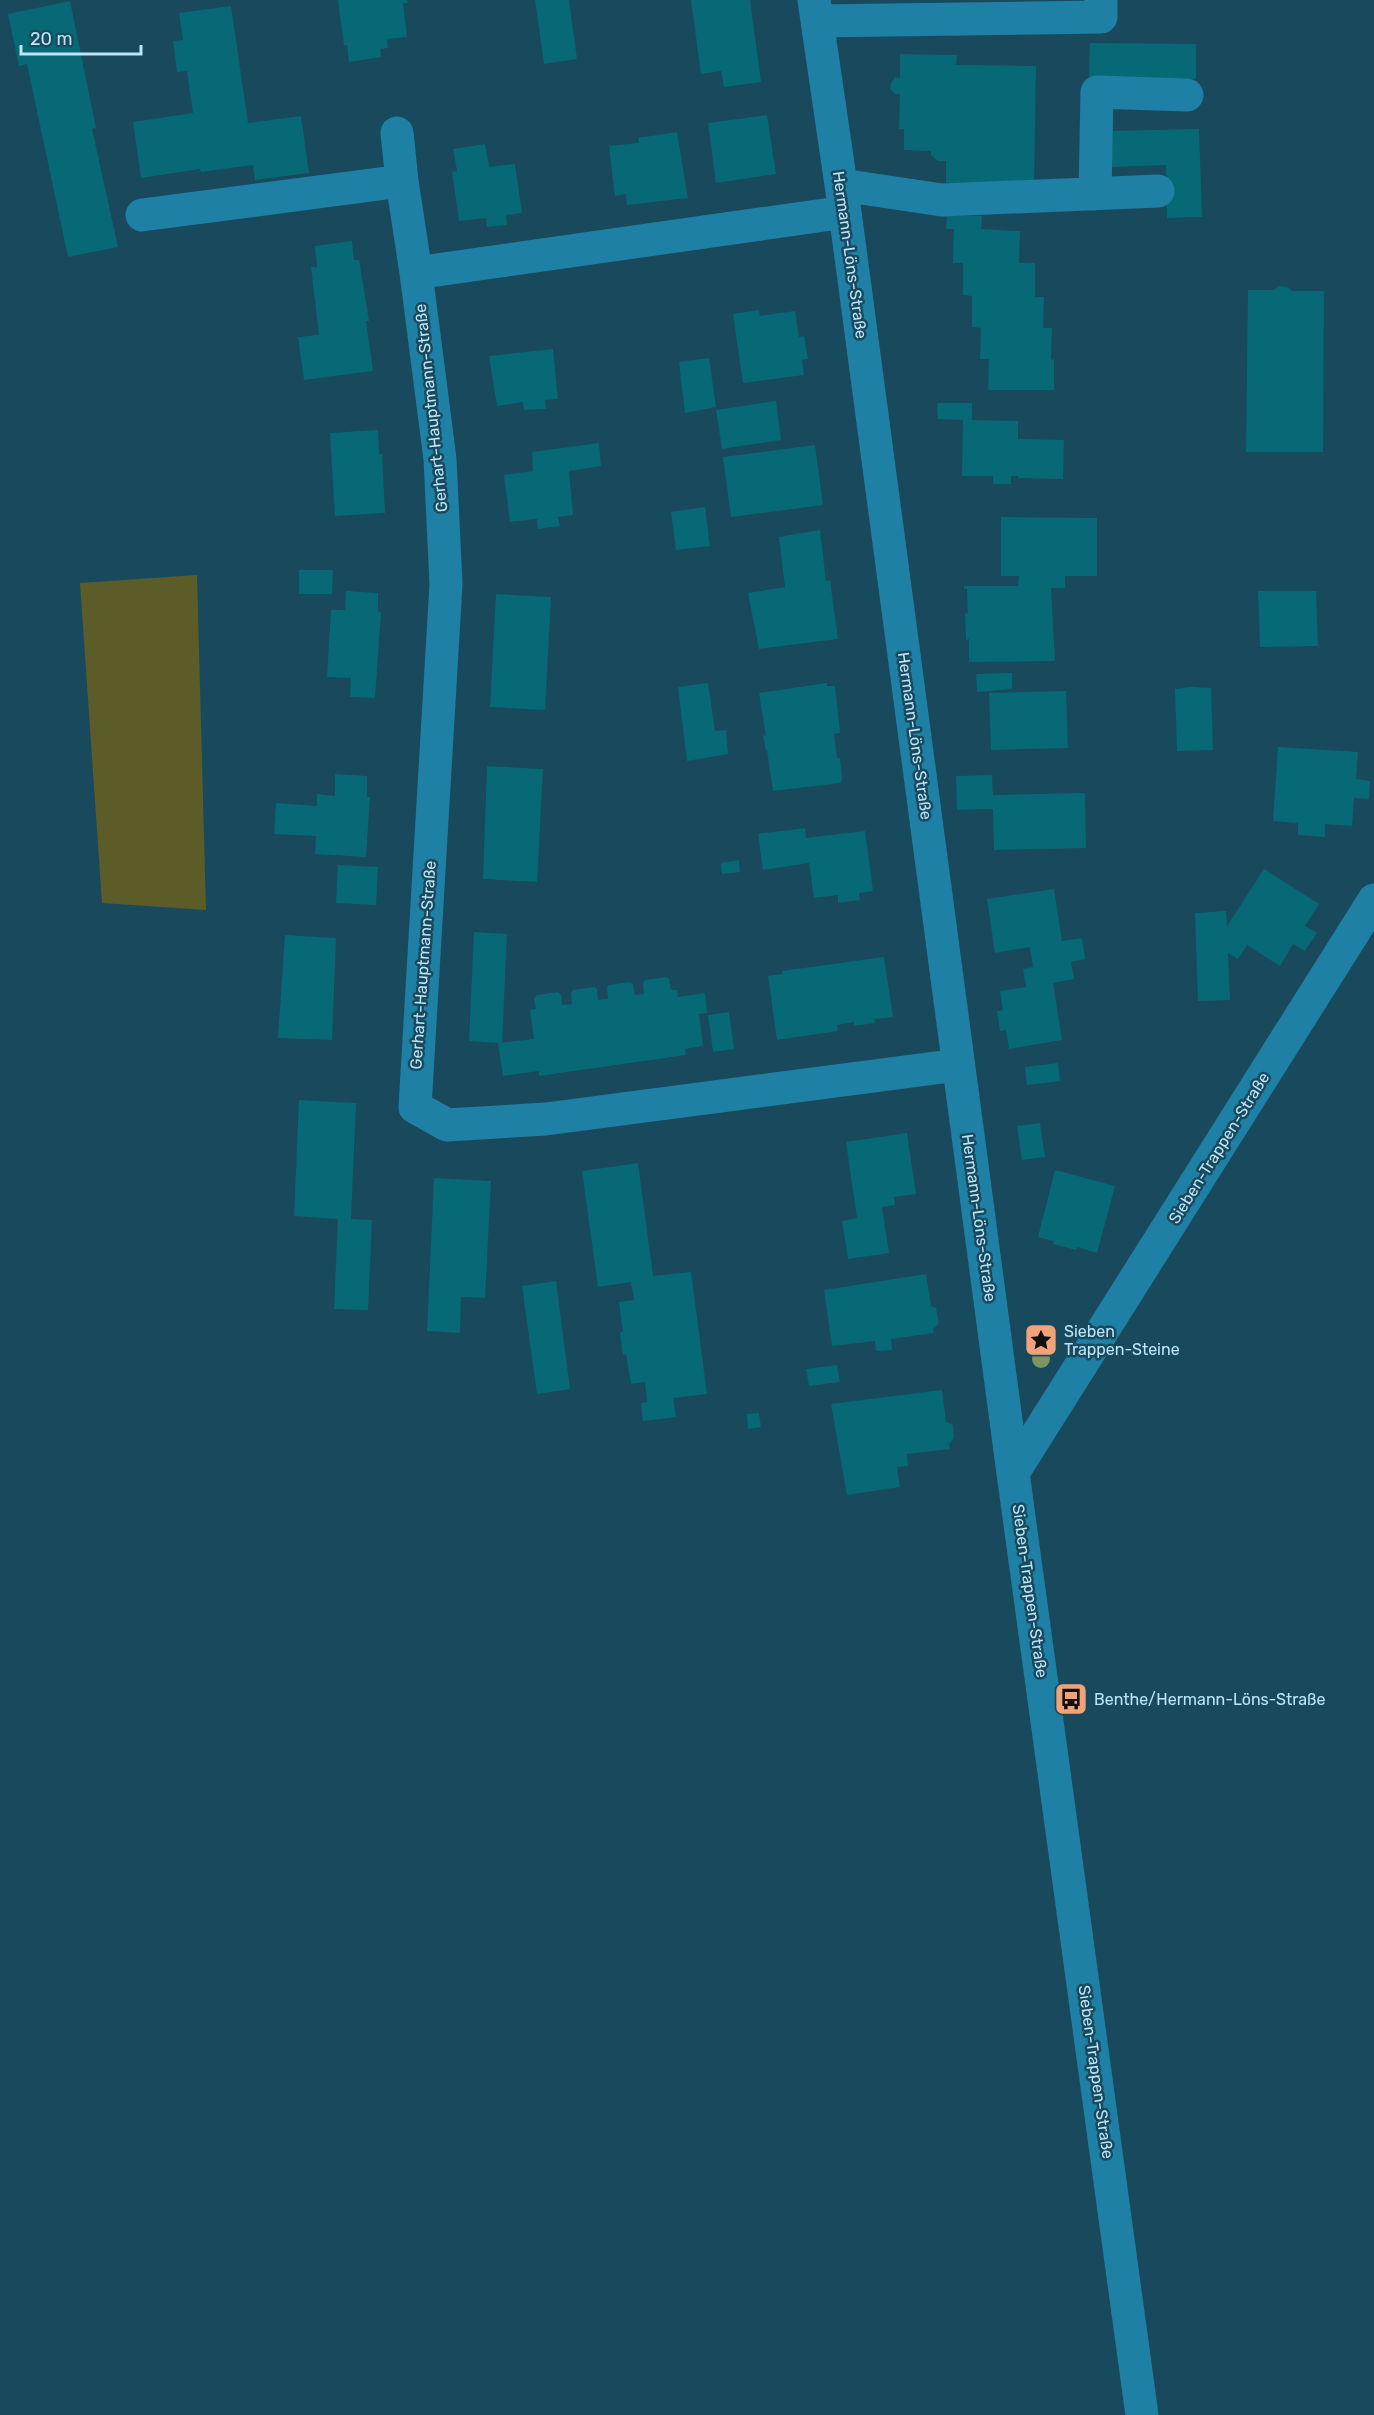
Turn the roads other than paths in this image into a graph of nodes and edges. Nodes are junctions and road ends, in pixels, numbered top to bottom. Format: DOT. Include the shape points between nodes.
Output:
graph roads {
  1 [pos="1101,0"];
  2 [pos="816,11"];
  3 [pos="1187,94"];
  4 [pos="397,133"];
  5 [pos="402,182"];
  6 [pos="1158,192"];
  7 [pos="1095,194"];
  8 [pos="843,198"];
  9 [pos="142,215"];
  10 [pos="416,273"];
  11 [pos="1374,900"];
  12 [pos="958,1065"];
  13 [pos="1013,1473"];
  14 [pos="1142,2415"];
  1 -- 2 [label="street" via="1101,17"];
  2 -- 8 [label="street, Hermann-Löns-Straße"];
  3 -- 7 [label="street" via="1097,92"];
  4 -- 5 [label="street, Gerhart-Hauptmann-Straße"];
  5 -- 9 [label="street"];
  5 -- 10 [label="street, Gerhart-Hauptmann-Straße"];
  6 -- 7 [label="street"];
  7 -- 8 [label="street" via="942,200"];
  8 -- 10 [label="street"];
  8 -- 12 [label="street, Hermann-Löns-Straße"];
  10 -- 12 [label="street, Gerhart-Hauptmann-Straße" via="440,459 446,584 415,1107 447,1125 546,1119"];
  11 -- 13 [label="street, Sieben-Trappen-Straße"];
  12 -- 13 [label="street, Hermann-Löns-Straße"];
  13 -- 14 [label="street, Sieben-Trappen-Straße"];
}
